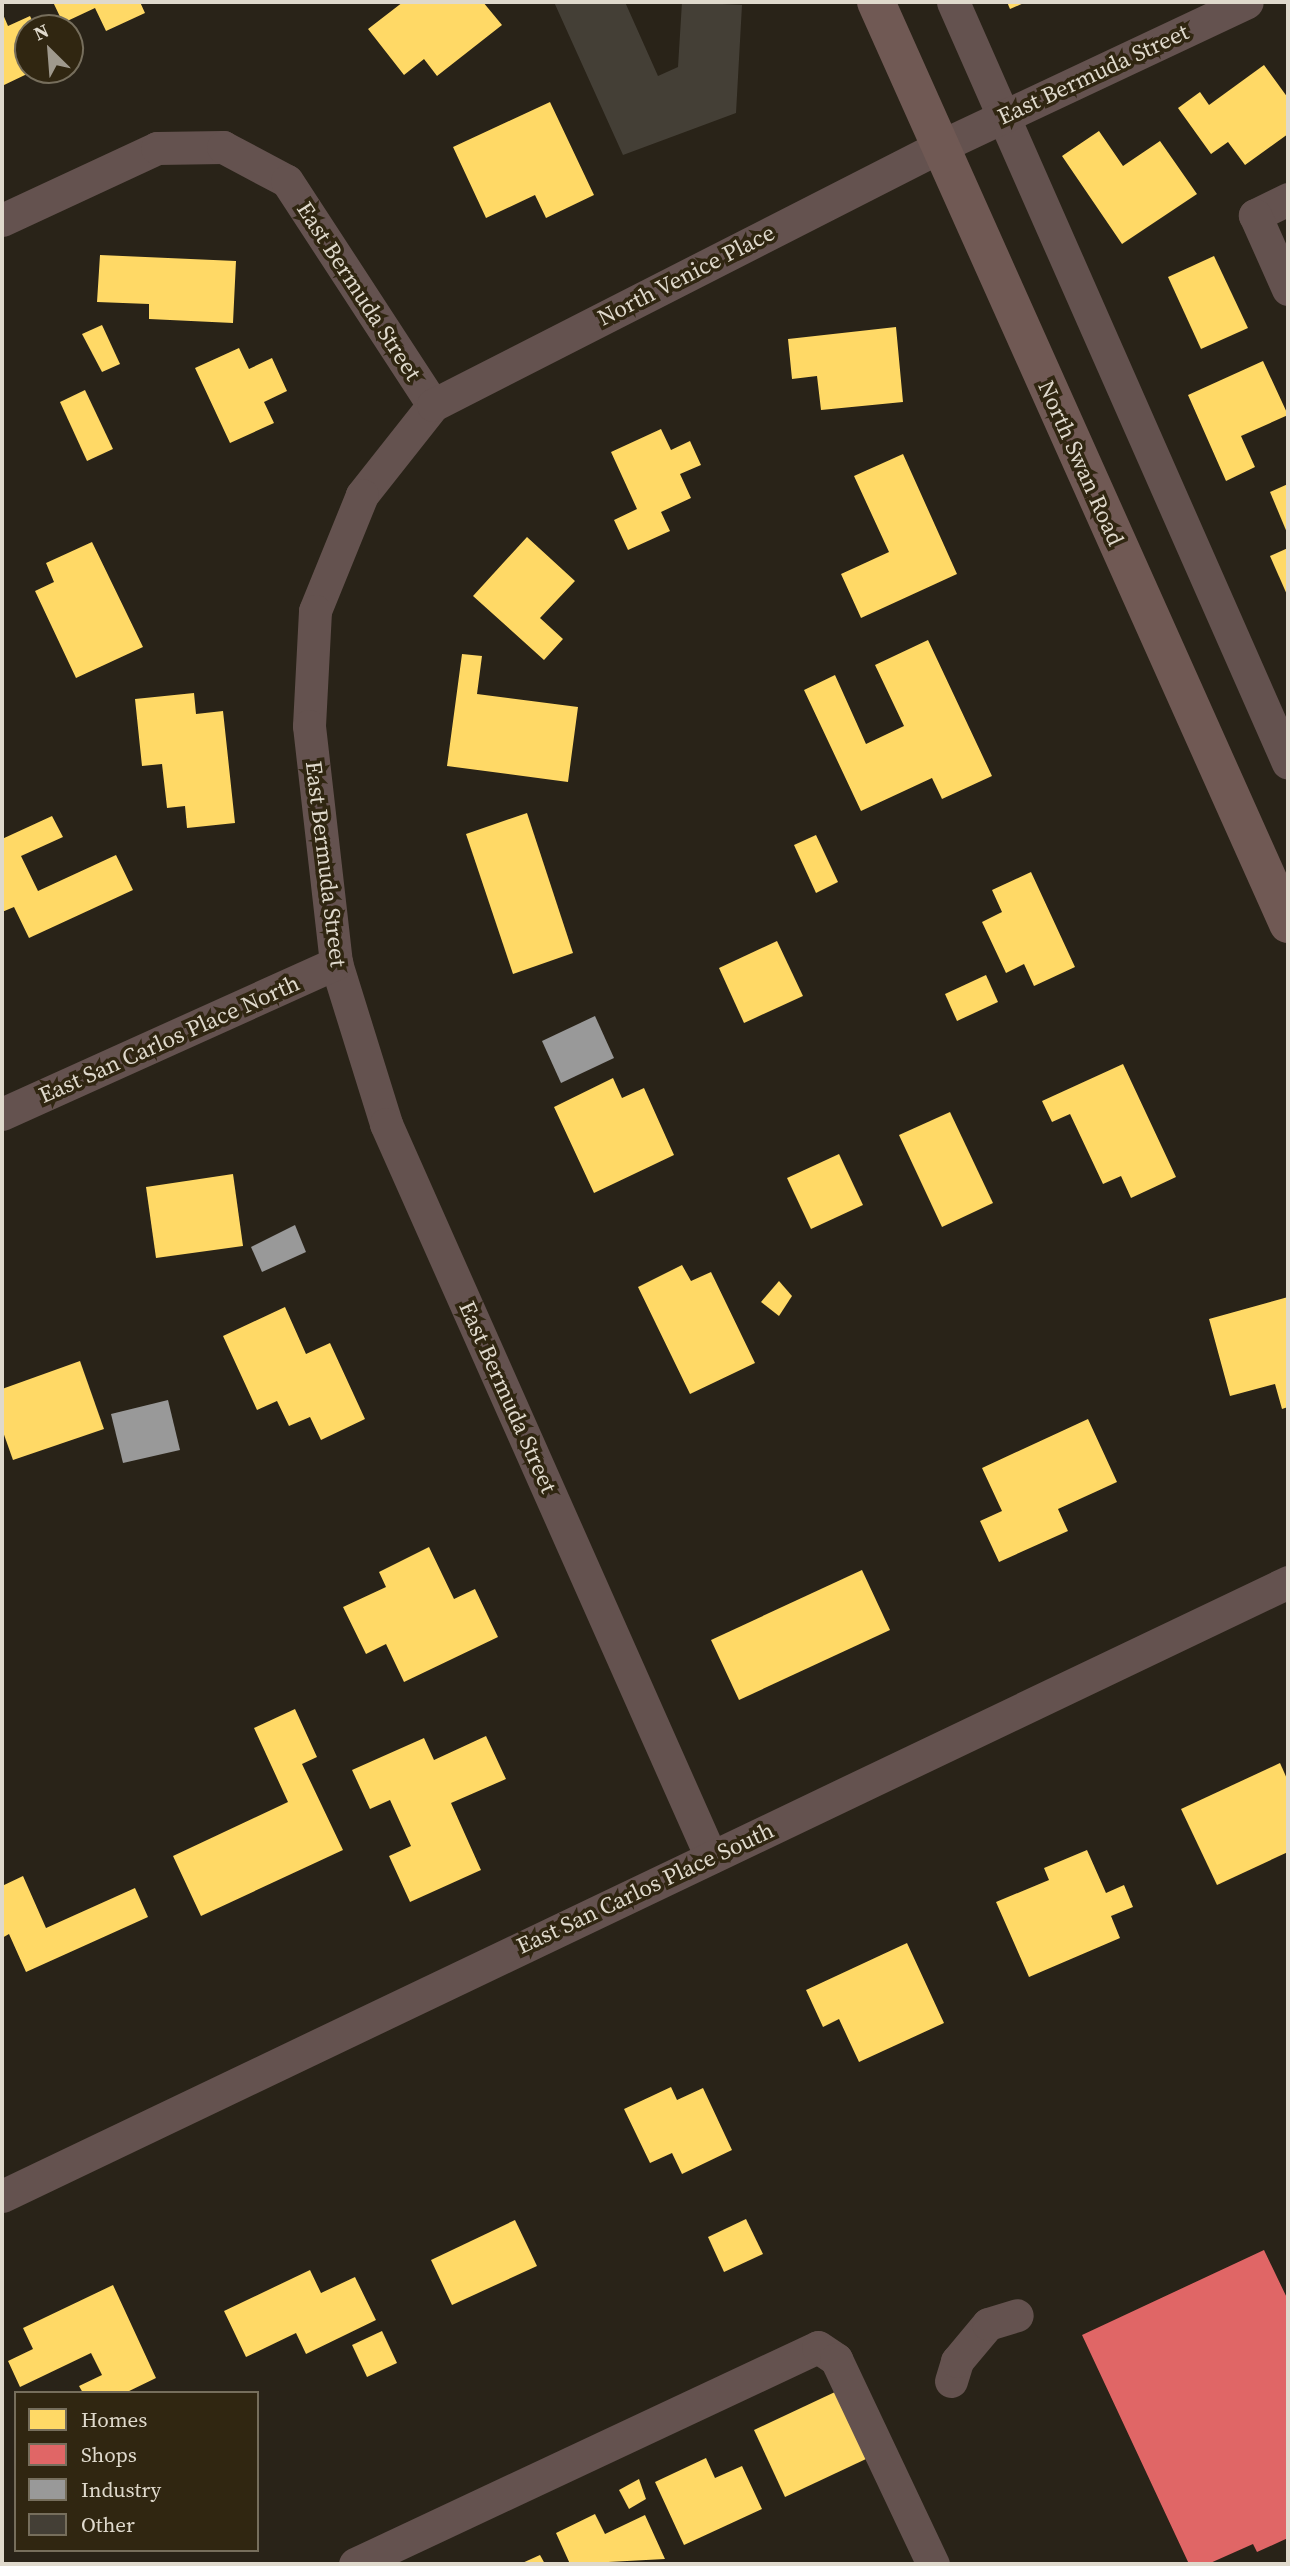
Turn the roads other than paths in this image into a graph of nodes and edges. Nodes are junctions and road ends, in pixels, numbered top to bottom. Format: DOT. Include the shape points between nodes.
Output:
graph roads {
  1 [pos="876,2"];
  2 [pos="953,2"];
  3 [pos="1247,2"];
  4 [pos="1006,115"];
  5 [pos="939,147"];
  6 [pos="1288,199"];
  7 [pos="2,220"];
  8 [pos="1288,289"];
  9 [pos="433,405"];
  10 [pos="1288,763"];
  11 [pos="1288,924"];
  12 [pos="336,963"];
  13 [pos="2,1114"];
  14 [pos="1288,1582"];
  15 [pos="711,1857"];
  16 [pos="2,2196"];
  17 [pos="1017,2315"];
  18 [pos="951,2381"];
  19 [pos="355,2564"];
  20 [pos="933,2564"];
  1 -- 5 [label="main road, North Swan Road"];
  2 -- 4 [label="street"];
  3 -- 4 [label="street, East Bermuda Street"];
  4 -- 5 [label="street, East Bermuda Street"];
  4 -- 10 [label="street"];
  5 -- 9 [label="street, North Venice Place"];
  5 -- 11 [label="main road, North Swan Road"];
  6 -- 8 [label="street" via="1255,215"];
  7 -- 9 [label="street, East Bermuda Street" via="157,148 223,147 287,181"];
  9 -- 12 [label="street, East Bermuda Street" via="362,495 315,611 309,726"];
  12 -- 13 [label="street, East San Carlos Place North"];
  12 -- 15 [label="street, East Bermuda Street" via="386,1124"];
  14 -- 15 [label="street, East San Carlos Place South"];
  15 -- 16 [label="street, East San Carlos Place South"];
  17 -- 18 [label="street" via="988,2324 957,2361"];
  19 -- 20 [label="street" via="818,2347 836,2359"];
}
